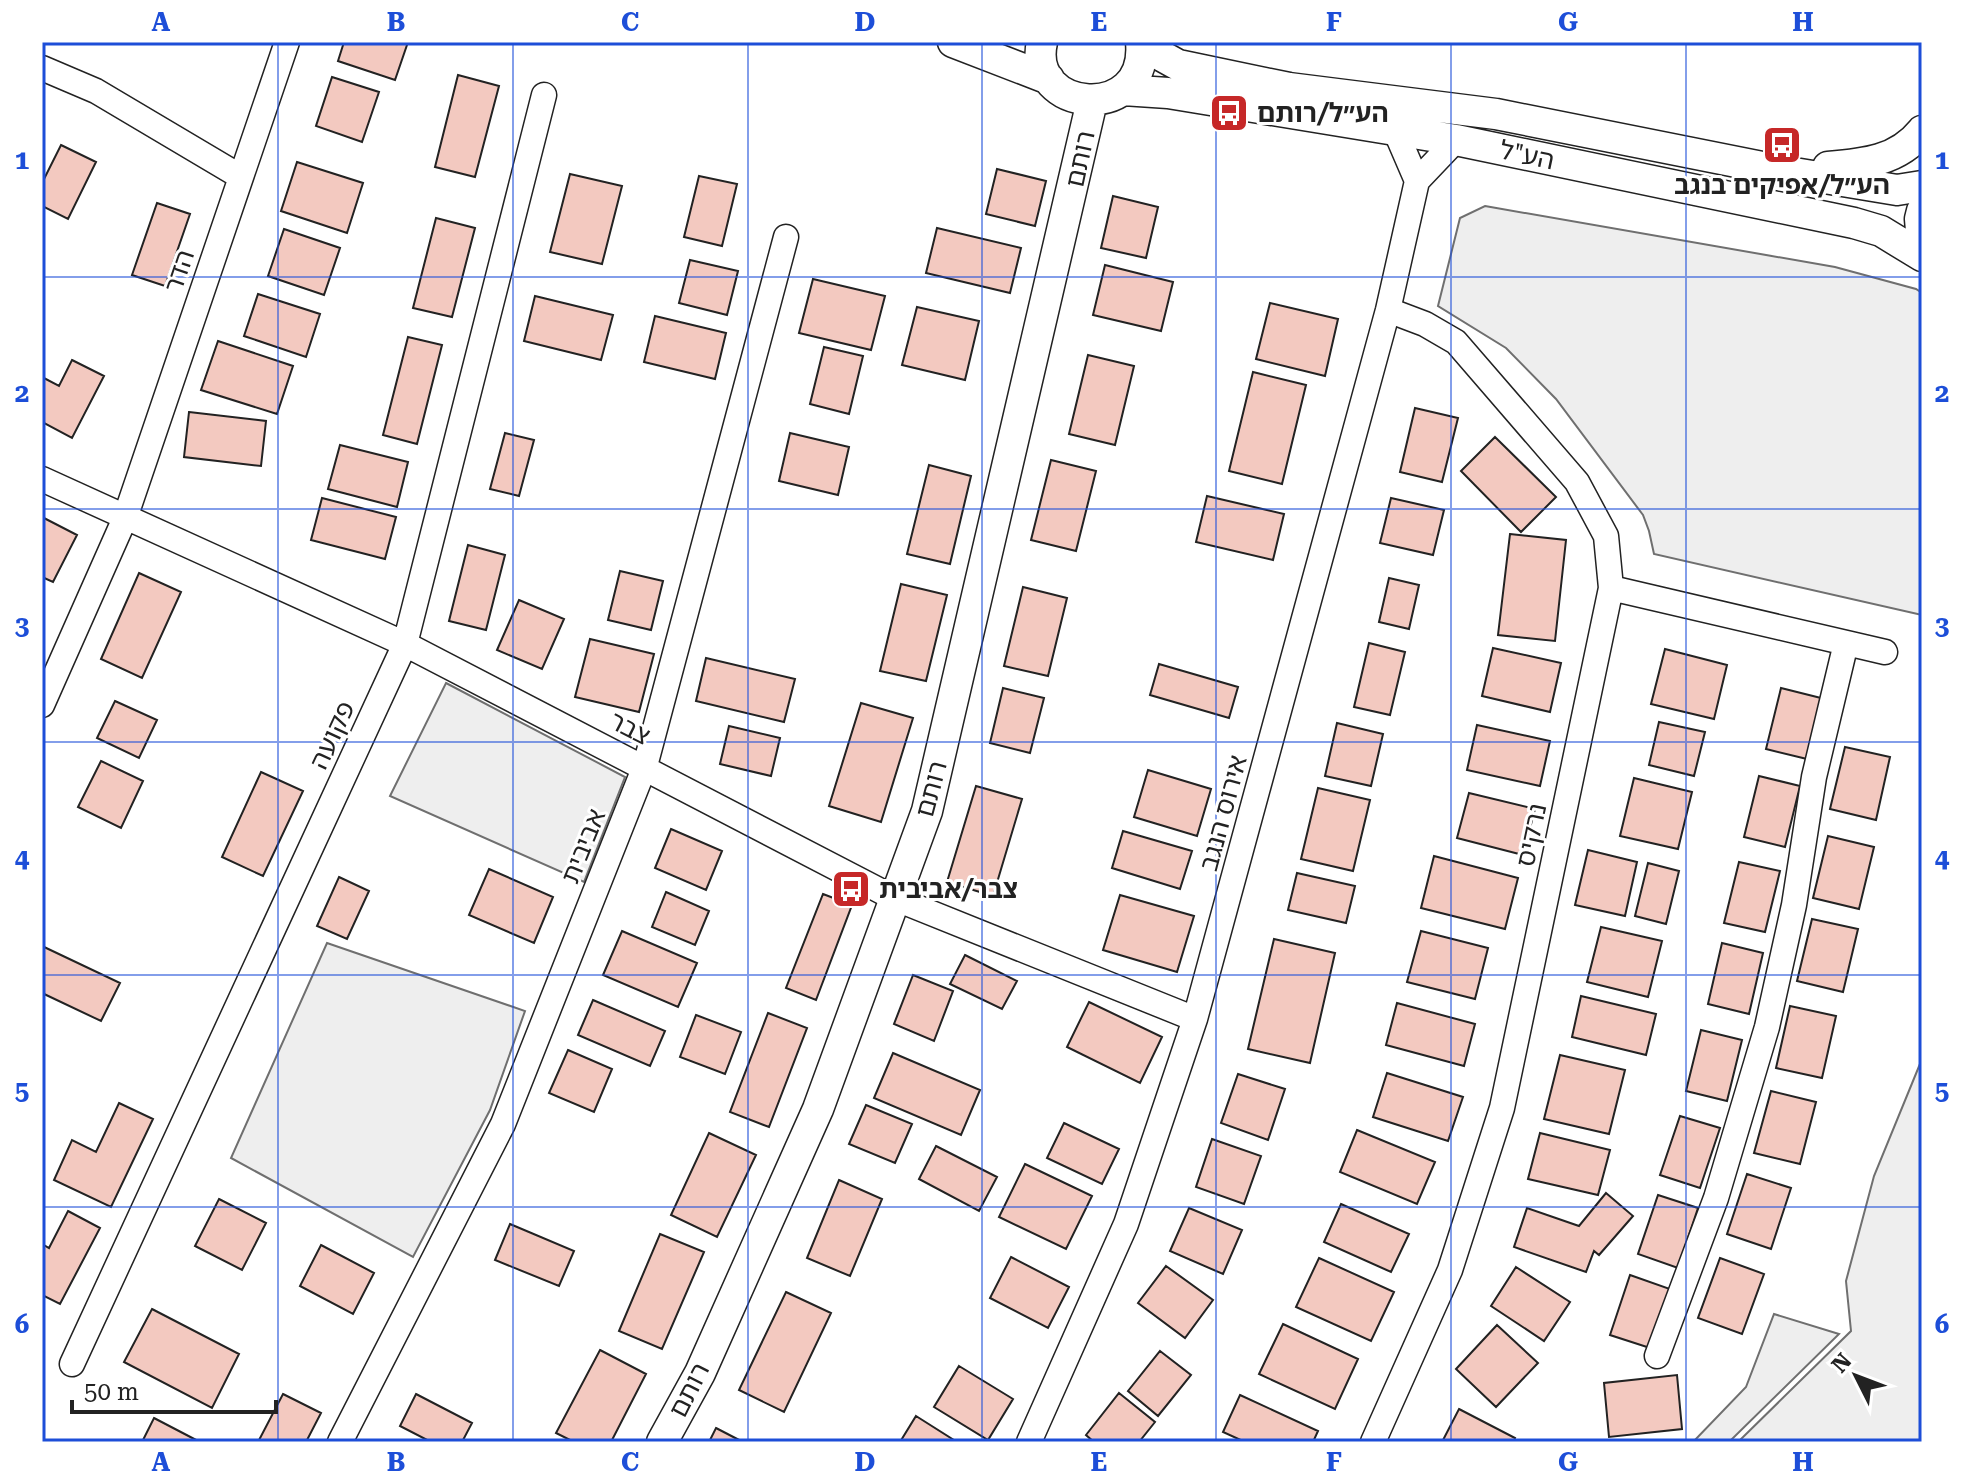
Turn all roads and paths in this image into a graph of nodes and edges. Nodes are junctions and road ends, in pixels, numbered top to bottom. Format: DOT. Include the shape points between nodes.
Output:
graph roads {
  1 [pos="287,42"];
  2 [pos="953,42"];
  3 [pos="1042,42"];
  4 [pos="1141,44"];
  5 [pos="42,68"];
  6 [pos="1049,79"];
  7 [pos="1123,90"];
  8 [pos="544,95"];
  9 [pos="1092,101"];
  10 [pos="1395,130"];
  11 [pos="1922,131"];
  12 [pos="1456,140"];
  13 [pos="1782,171"];
  14 [pos="241,177"];
  15 [pos="1417,181"];
  16 [pos="1922,186"];
  17 [pos="1922,211"];
  18 [pos="786,237"];
  19 [pos="1922,242"];
  20 [pos="1922,256"];
  21 [pos="1388,310"];
  22 [pos="42,479"];
  23 [pos="125,518"];
  24 [pos="1611,588"];
  25 [pos="1846,643"];
  26 [pos="405,644"];
  27 [pos="1885,652"];
  28 [pos="42,705"];
  29 [pos="645,766"];
  30 [pos="894,898"];
  31 [pos="1195,1019"];
  32 [pos="1657,1356"];
  33 [pos="72,1364"];
  34 [pos="340,1442"];
  35 [pos="662,1442"];
  36 [pos="1029,1442"];
  37 [pos="1373,1442"];
  1 -- 14 [label="street, הדר"];
  2 -- 6 [label="street"];
  3 -- 6 [label="street" via="1042,64"];
  4 -- 7 [label="street" via="1141,62"];
  4 -- 13 [label="street, הע\"ל" via="1178,65 1289,88 1496,114"];
  5 -- 14 [label="street" via="96,91"];
  6 -- 9 [label="street" via="1068,95"];
  7 -- 9 [label="street"];
  7 -- 10 [label="street, הע\"ל"];
  8 -- 26 [label="street, פקועה"];
  9 -- 30 [label="street, רותם" via="927,811"];
  10 -- 12 [label="street, הע\"ל"];
  10 -- 15 [label="street"];
  11 -- 13 [label="street" via="1878,162"];
  12 -- 15 [label="street"];
  12 -- 20 [label="street, הע\"ל" via="1854,223 1881,231"];
  13 -- 16 [label="street, הע\"ל" via="1897,190"];
  14 -- 23 [label="street, הדר"];
  15 -- 21 [label="street, אירוס הנגב"];
  17 -- 19 [label="street"];
  18 -- 29 [label="street, אביבית"];
  21 -- 24 [label="street, נרקיס" via="1456,342 1577,482 1606,536"];
  21 -- 31 [label="street, אירוס הנגב"];
  22 -- 23 [label="street, צבר"];
  23 -- 26 [label="street, צבר"];
  23 -- 28 [label="street, הדר"];
  24 -- 25 [label="street"];
  24 -- 37 [label="street, נרקיס" via="1502,1108 1450,1270"];
  25 -- 27 [label="street"];
  25 -- 32 [label="street" via="1814,777 1767,1027 1716,1198"];
  26 -- 29 [label="street, צבר"];
  26 -- 33 [label="street, פקועה"];
  29 -- 30 [label="street, צבר"];
  29 -- 34 [label="street, אביבית" via="503,1124"];
  30 -- 31 [label="street, צבר"];
  30 -- 35 [label="street, רותם" via="818,1109 700,1373"];
  31 -- 36 [label="street, אירוס הנגב" via="1126,1224"];
}
